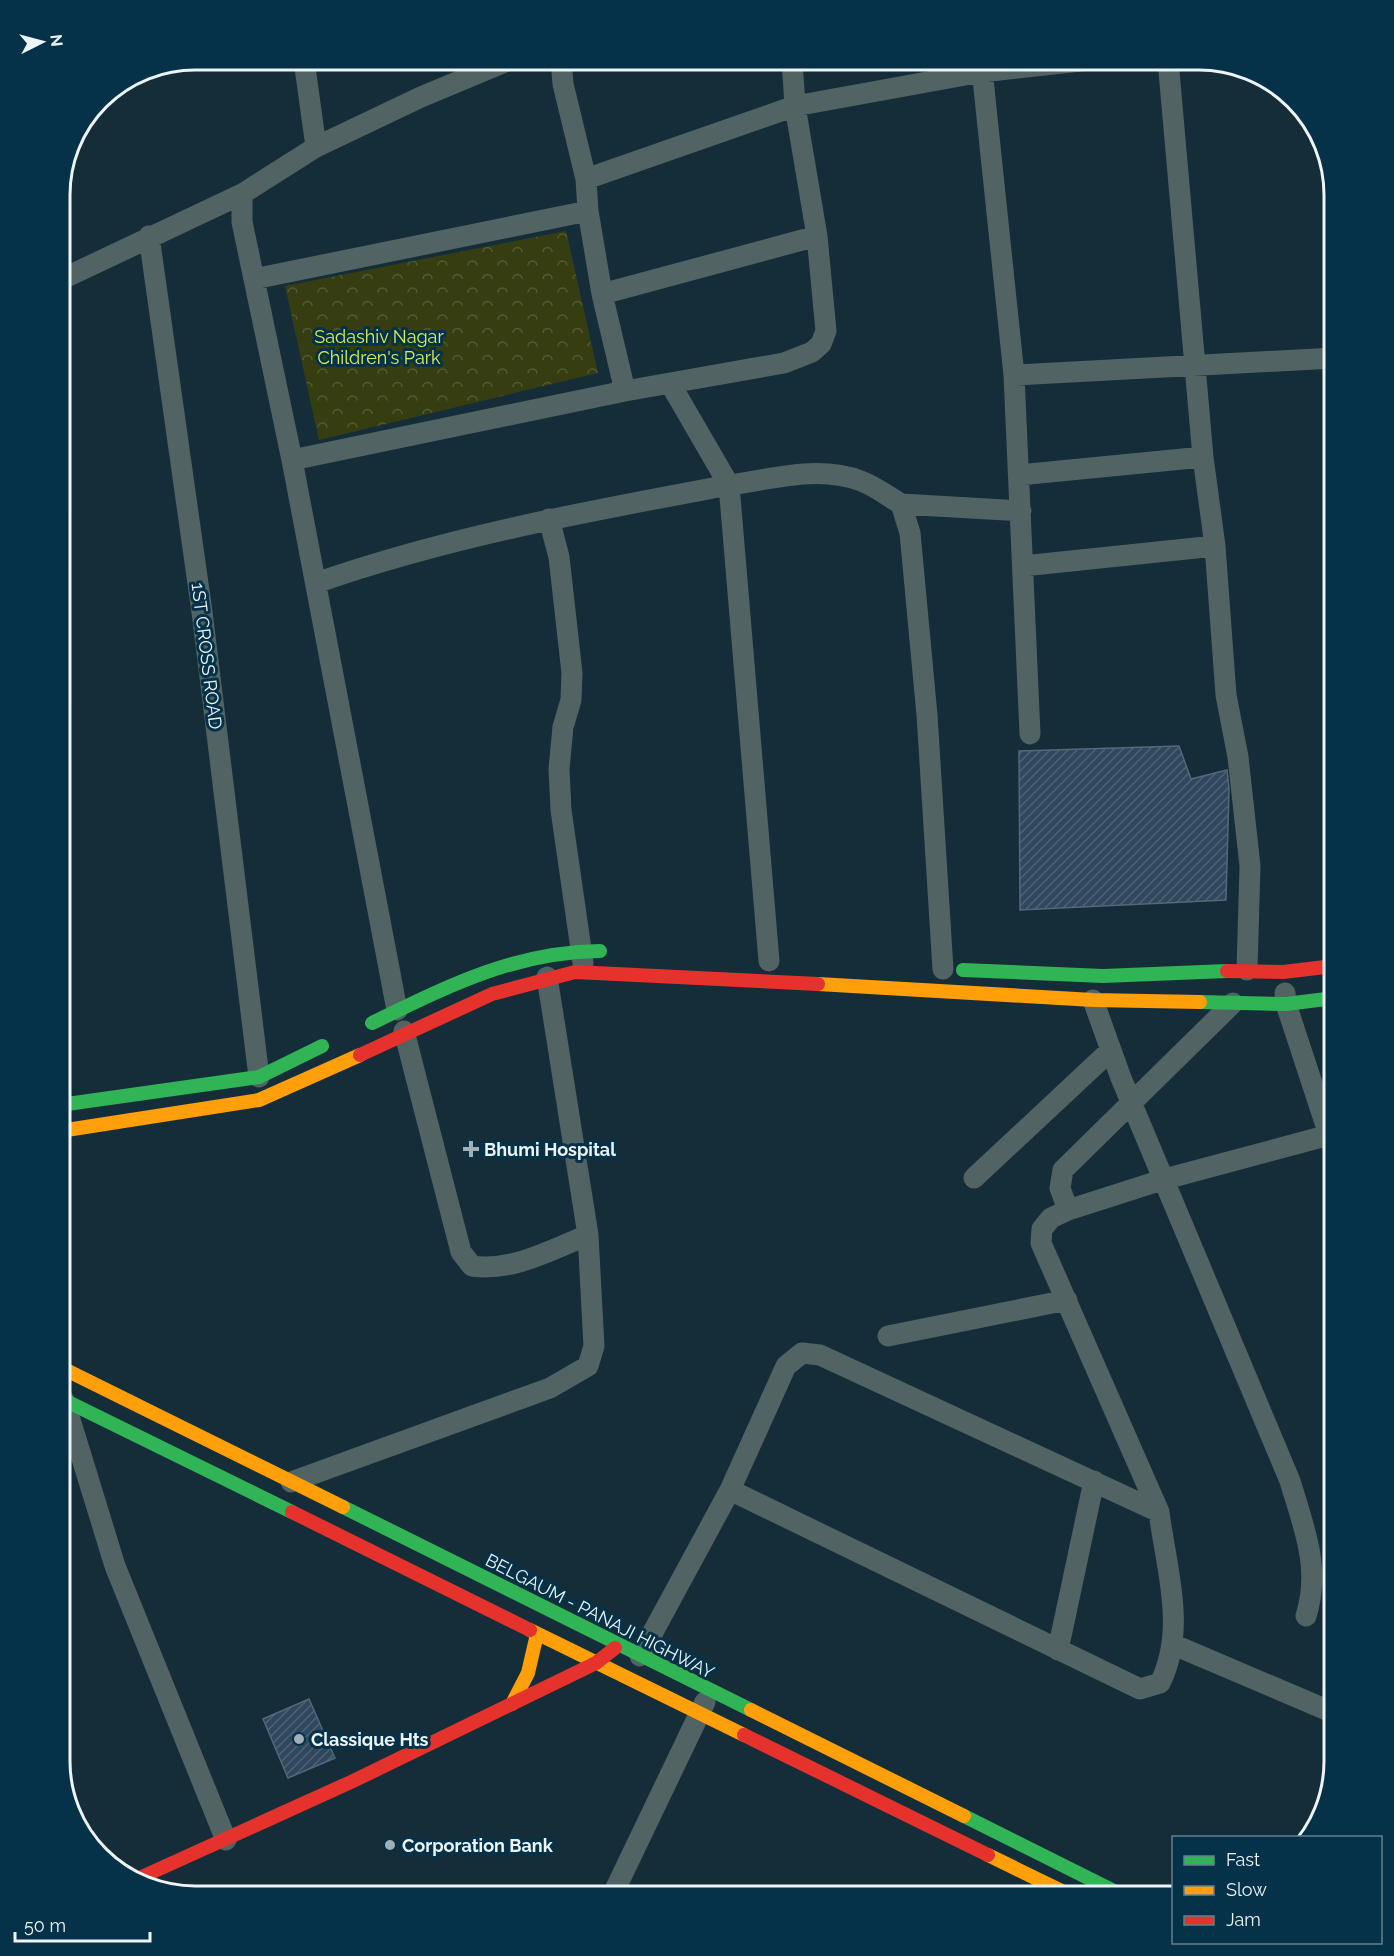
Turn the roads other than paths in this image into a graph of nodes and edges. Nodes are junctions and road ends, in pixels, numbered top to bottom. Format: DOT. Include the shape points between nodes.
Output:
graph roads {
  1 [pos="306,71"];
  2 [pos="484,71"];
  3 [pos="561,71"];
  4 [pos="793,71"];
  5 [pos="959,71"];
  6 [pos="983,71"];
  7 [pos="1169,71"];
  8 [pos="795,106"];
  9 [pos="316,147"];
  10 [pos="586,179"];
  11 [pos="242,194"];
  12 [pos="588,211"];
  13 [pos="149,236"];
  14 [pos="817,236"];
  15 [pos="71,274"];
  16 [pos="254,279"];
  17 [pos="602,294"];
  18 [pos="1324,358"];
  19 [pos="1196,364"];
  20 [pos="1014,375"];
  21 [pos="671,385"];
  22 [pos="625,391"];
  23 [pos="1203,458"];
  24 [pos="292,460"];
  25 [pos="1019,475"];
  26 [pos="729,485"];
  27 [pos="901,504"];
  28 [pos="1021,511"];
  29 [pos="549,519"];
  30 [pos="1215,546"];
  31 [pos="1023,566"];
  32 [pos="316,582"];
  33 [pos="1030,734"];
  34 [pos="582,951"];
  35 [pos="614,952"];
  36 [pos="769,961"];
  37 [pos="1324,967"];
  38 [pos="937,969"];
  39 [pos="1247,970"];
  40 [pos="583,972"];
  41 [pos="1283,972"];
  42 [pos="547,977"];
  43 [pos="1324,999"];
  44 [pos="1093,1000"];
  45 [pos="1233,1003"];
  46 [pos="1286,1004"];
  47 [pos="397,1010"];
  48 [pos="355,1031"];
  49 [pos="404,1031"];
  50 [pos="333,1041"];
  51 [pos="1111,1050"];
  52 [pos="259,1077"];
  53 [pos="71,1103"];
  54 [pos="1132,1103"];
  55 [pos="1324,1121"];
  56 [pos="71,1129"];
  57 [pos="1324,1144"];
  58 [pos="974,1178"];
  59 [pos="1165,1179"];
  60 [pos="1068,1210"];
  61 [pos="588,1235"];
  62 [pos="1066,1300"];
  63 [pos="888,1336"];
  64 [pos="71,1372"];
  65 [pos="71,1403"];
  66 [pos="71,1427"];
  67 [pos="1094,1481"];
  68 [pos="291,1482"];
  69 [pos="730,1490"];
  70 [pos="1158,1512"];
  71 [pos="1306,1616"];
  72 [pos="537,1634"];
  73 [pos="1172,1644"];
  74 [pos="618,1645"];
  75 [pos="1058,1650"];
  76 [pos="640,1656"];
  77 [pos="596,1663"];
  78 [pos="611,1676"];
  79 [pos="710,1691"];
  80 [pos="512,1704"];
  81 [pos="1324,1709"];
  82 [pos="699,1713"];
  83 [pos="226,1840"];
  84 [pos="146,1875"];
  85 [pos="177,1877"];
  86 [pos="166,1882"];
  87 [pos="617,1885"];
  88 [pos="1050,1886"];
  89 [pos="1104,1886"];
  1 -- 9 [label="street"];
  2 -- 9 [label="street"];
  3 -- 10 [label="street"];
  4 -- 8 [label="street"];
  5 -- 8 [label="street"];
  6 -- 20 [label="street"];
  7 -- 19 [label="street"];
  8 -- 10 [label="street"];
  8 -- 14 [label="street"];
  9 -- 11 [label="street"];
  10 -- 12 [label="street"];
  11 -- 13 [label="street"];
  11 -- 16 [label="street" via="242,222"];
  12 -- 16 [label="street"];
  12 -- 17 [label="street"];
  13 -- 15 [label="street"];
  13 -- 52 [label="street, 1ST CROSS ROAD" via="200,601"];
  14 -- 17 [label="street"];
  14 -- 21 [label="street" via="826,331 820,344 812,352 784,363"];
  16 -- 24 [label="street"];
  17 -- 22 [label="street"];
  18 -- 19 [label="street"];
  19 -- 20 [label="street"];
  19 -- 23 [label="street"];
  20 -- 25 [label="street"];
  21 -- 22 [label="street"];
  21 -- 26 [label="street"];
  22 -- 24 [label="street"];
  23 -- 25 [label="street"];
  23 -- 30 [label="street"];
  24 -- 32 [label="street"];
  25 -- 28 [label="street"];
  26 -- 27 [label="street" via="825,473 864,482"];
  26 -- 29 [label="street"];
  26 -- 36 [label="street"];
  27 -- 28 [label="street"];
  27 -- 38 [label="street" via="910,533 927,715"];
  28 -- 31 [label="street"];
  29 -- 32 [label="street" via="383,559"];
  29 -- 34 [label="street" via="559,557 572,673 559,769 561,810"];
  30 -- 31 [label="street"];
  30 -- 39 [label="street" via="1226,695 1238,757 1250,866"];
  31 -- 33 [label="street"];
  32 -- 47 [label="street"];
  34 -- 35 [label="main road"];
  34 -- 40 [label="street"];
  34 -- 47 [label="main road" via="523,958 446,986"];
  37 -- 41 [label="main road"];
  38 -- 39 [label="main road" via="1102,976"];
  39 -- 41 [label="main road"];
  40 -- 42 [label="main road"];
  40 -- 44 [label="main road"];
  41 -- 46 [label="street"];
  42 -- 49 [label="main road"];
  42 -- 61 [label="street"];
  43 -- 46 [label="main road"];
  44 -- 45 [label="main road"];
  44 -- 51 [label="street"];
  45 -- 46 [label="main road"];
  45 -- 54 [label="street"];
  46 -- 55 [label="street"];
  47 -- 48 [label="main road"];
  49 -- 56 [label="main road" via="259,1100"];
  49 -- 61 [label="street" via="461,1252 472,1266 492,1269 512,1265"];
  50 -- 52 [label="main road"];
  51 -- 54 [label="street"];
  51 -- 58 [label="street"];
  52 -- 53 [label="main road"];
  54 -- 59 [label="street"];
  54 -- 60 [label="street" via="1063,1170 1060,1188"];
  57 -- 59 [label="street"];
  59 -- 60 [label="street"];
  59 -- 71 [label="street" via="1290,1481 1311,1562 1313,1594"];
  60 -- 62 [label="street" via="1051,1218 1042,1229 1041,1243"];
  61 -- 68 [label="street" via="594,1346 588,1366 550,1388"];
  62 -- 63 [label="street"];
  62 -- 70 [label="street"];
  64 -- 68 [label="main road, BELGAUM - PANAJI HIGHWAY"];
  65 -- 72 [label="main road"];
  66 -- 83 [label="street" via="115,1566"];
  67 -- 69 [label="street" via="820,1355 802,1353 786,1366"];
  67 -- 70 [label="street"];
  67 -- 75 [label="street"];
  68 -- 74 [label="main road, BELGAUM - PANAJI HIGHWAY"];
  69 -- 75 [label="street"];
  69 -- 76 [label="street"];
  70 -- 73 [label="street" via="1175,1629"];
  72 -- 77 [label="main road"];
  72 -- 80 [label="main road" via="528,1673"];
  73 -- 75 [label="street" via="1160,1683 1140,1689"];
  73 -- 81 [label="street"];
  74 -- 76 [label="main road, BELGAUM - PANAJI HIGHWAY"];
  74 -- 77 [label="main road"];
  76 -- 78 [label="main road"];
  76 -- 79 [label="main road, BELGAUM - PANAJI HIGHWAY"];
  77 -- 78 [label="main road"];
  77 -- 80 [label="main road"];
  78 -- 82 [label="main road"];
  79 -- 82 [label="street"];
  79 -- 89 [label="main road, BELGAUM - PANAJI HIGHWAY"];
  80 -- 83 [label="main road"];
  82 -- 87 [label="street"];
  82 -- 88 [label="main road"];
  83 -- 84 [label="main road"];
  85 -- 86 [label="main road"];
}
